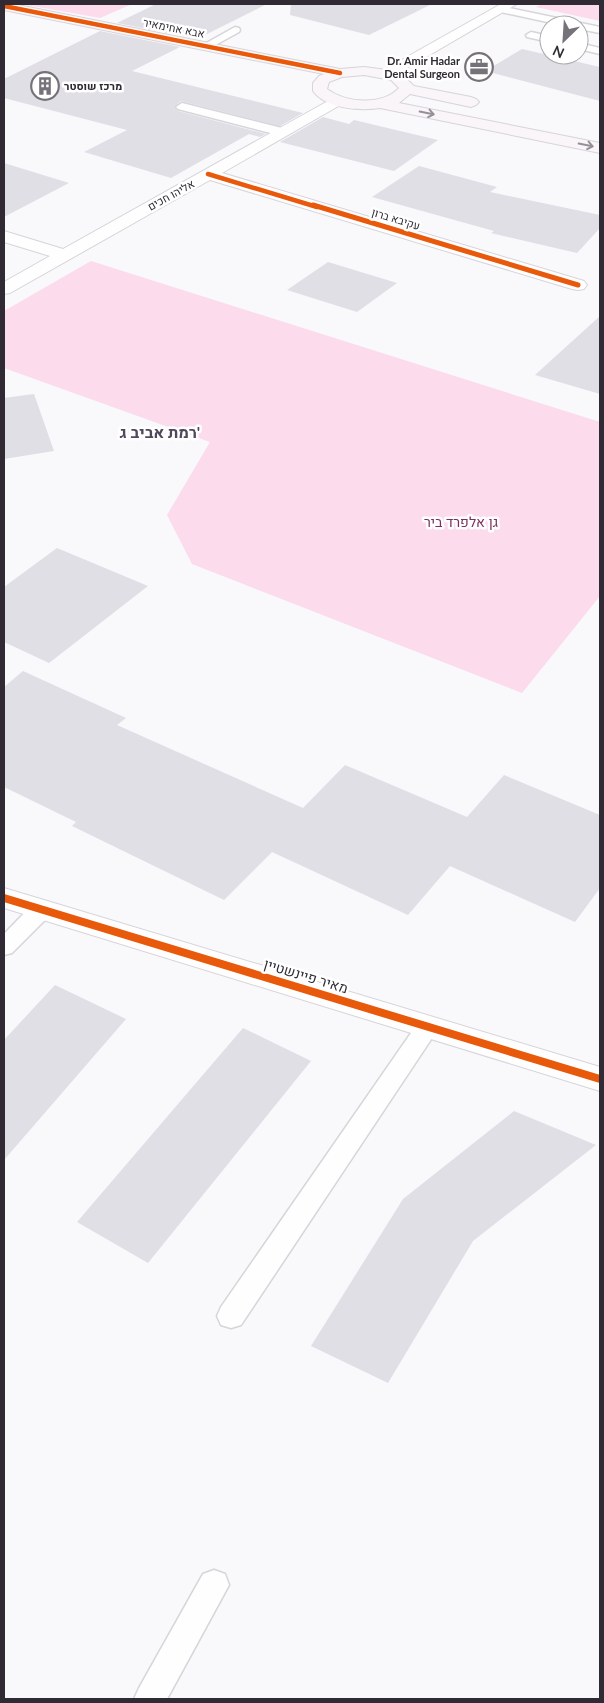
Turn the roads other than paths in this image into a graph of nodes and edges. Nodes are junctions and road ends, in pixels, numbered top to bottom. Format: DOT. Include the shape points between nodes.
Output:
graph roads {
  1 [pos="4,6"];
  2 [pos="505,6"];
  3 [pos="540,15"];
  4 [pos="4,20"];
  5 [pos="52,30"];
  6 [pos="235,30"];
  7 [pos="531,35"];
  8 [pos="539,37"];
  9 [pos="206,46"];
  10 [pos="340,73"];
  11 [pos="387,74"];
  12 [pos="407,89"];
  13 [pos="338,101"];
  14 [pos="379,103"];
  15 [pos="482,104"];
  16 [pos="182,107"];
  17 [pos="282,132"];
  18 [pos="600,148"];
  19 [pos="208,174"];
  20 [pos="4,236"];
  21 [pos="65,255"];
  22 [pos="578,285"];
  23 [pos="4,289"];
  24 [pos="4,898"];
  25 [pos="42,909"];
  26 [pos="4,947"];
  27 [pos="428,1026"];
  28 [pos="600,1079"];
  29 [pos="232,1316"];
  30 [pos="214,1585"];
  31 [pos="150,1699"];
  1 -- 9 [label="street, אבא אחימאיר"];
  2 -- 3 [label="lane"];
  2 -- 11 [label="street"];
  4 -- 5 [label="street"];
  6 -- 9 [label="lane"];
  7 -- 8 [label="lane"];
  9 -- 10 [label="street, אבא אחימאיר"];
  10 -- 11 [label="street" via="364,71"];
  10 -- 13 [label="street" via="314,87"];
  11 -- 12 [label="street" via="402,81"];
  12 -- 14 [label="street" via="399,98"];
  12 -- 15 [label="street"];
  13 -- 14 [label="street"];
  13 -- 17 [label="street, אליהו חכים"];
  14 -- 18 [label="street, one-way"];
  16 -- 17 [label="lane"];
  17 -- 19 [label="street, אליהו חכים"];
  19 -- 21 [label="street, אליהו חכים"];
  19 -- 22 [label="street, עקיבא ברון"];
  20 -- 21 [label="street"];
  21 -- 23 [label="street, אליהו חכים"];
  24 -- 25 [label="street, מאיר פיינשטיין"];
  25 -- 26 [label="lane"];
  25 -- 27 [label="street, מאיר פיינשטיין"];
  27 -- 28 [label="street, מאיר פיינשטיין"];
  27 -- 29 [label="lane"];
  30 -- 31 [label="lane"];
}
